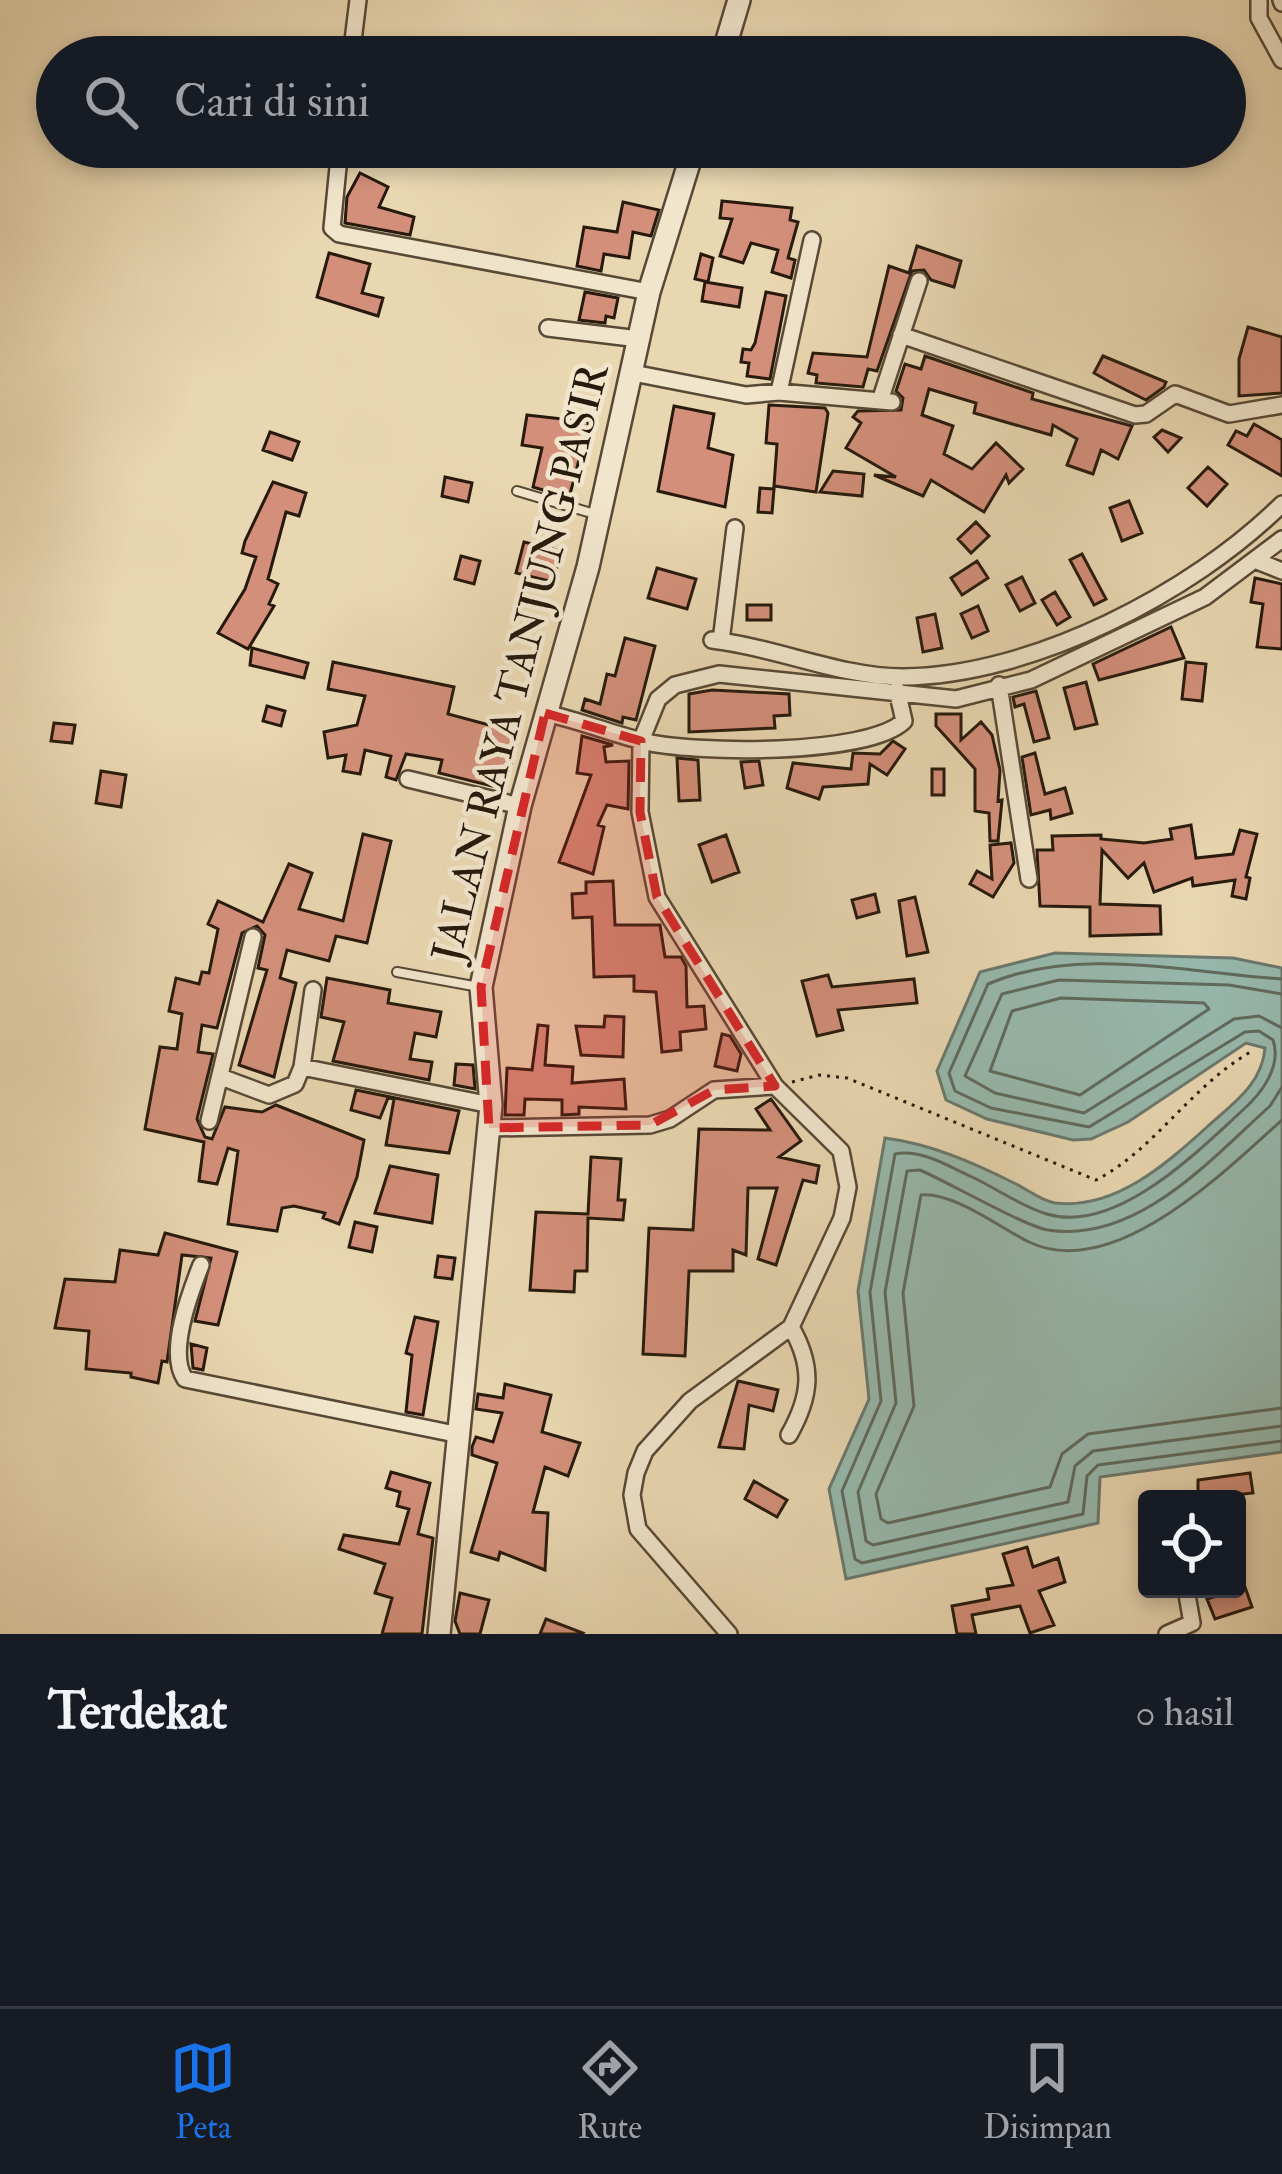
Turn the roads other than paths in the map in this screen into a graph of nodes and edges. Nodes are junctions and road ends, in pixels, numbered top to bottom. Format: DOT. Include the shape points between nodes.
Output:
graph roads {
  1 [pos="358,0"];
  2 [pos="739,0"];
  3 [pos="1259,0"];
  4 [pos="354,36"];
  5 [pos="728,36"];
  6 [pos="1282,60"];
  7 [pos="337,168"];
  8 [pos="687,168"];
  9 [pos="812,241"];
  10 [pos="919,281"];
  11 [pos="649,292"];
  12 [pos="548,328"];
  13 [pos="901,335"];
  14 [pos="639,339"];
  15 [pos="633,373"];
  16 [pos="779,392"];
  17 [pos="1282,405"];
  18 [pos="517,491"];
  19 [pos="1282,504"];
  20 [pos="599,515"];
  21 [pos="735,528"];
  22 [pos="1282,539"];
  23 [pos="1257,561"];
  24 [pos="1282,571"];
  25 [pos="999,685"];
  26 [pos="898,687"];
  27 [pos="545,712"];
  28 [pos="638,739"];
  29 [pos="408,778"];
  30 [pos="520,806"];
  31 [pos="1029,879"];
  32 [pos="253,938"];
  33 [pos="397,972"];
  34 [pos="481,987"];
  35 [pos="313,990"];
  36 [pos="302,1067"];
  37 [pos="221,1077"];
  38 [pos="764,1086"];
  39 [pos="490,1117"];
  40 [pos="209,1121"];
  41 [pos="201,1265"];
  42 [pos="791,1328"];
  43 [pos="460,1435"];
  44 [pos="789,1435"];
  45 [pos="1189,1598"];
  46 [pos="439,1634"];
  47 [pos="729,1634"];
  48 [pos="1167,1634"];
  1 -- 4 [label="street"];
  2 -- 5 [label="street"];
  3 -- 6 [label="street" via="1259,18"];
  7 -- 11 [label="street" via="334,232"];
  8 -- 11 [label="street, JALAN RAYA TANJUNG PASIR"];
  9 -- 16 [label="street"];
  10 -- 13 [label="street"];
  11 -- 14 [label="street, JALAN RAYA TANJUNG PASIR"];
  12 -- 14 [label="street"];
  13 -- 16 [label="street" via="886,401"];
  13 -- 17 [label="street" via="1136,415 1174,394 1228,414"];
  14 -- 15 [label="street, JALAN RAYA TANJUNG PASIR"];
  15 -- 16 [label="street" via="746,394"];
  15 -- 20 [label="street, JALAN RAYA TANJUNG PASIR"];
  18 -- 20 [label="lane"];
  19 -- 26 [label="street" via="1166,594 1043,649"];
  20 -- 27 [label="street, JALAN RAYA TANJUNG PASIR"];
  21 -- 26 [label="street" via="717,640"];
  22 -- 23 [label="street"];
  23 -- 24 [label="street"];
  23 -- 25 [label="street" via="1205,597 1030,680"];
  25 -- 26 [label="street" via="956,698"];
  25 -- 31 [label="street"];
  26 -- 28 [label="street" via="694,678 658,699"];
  26 -- 28 [label="street" via="904,721 844,746"];
  27 -- 28 [label="street"];
  27 -- 30 [label="street, JALAN RAYA TANJUNG PASIR"];
  28 -- 38 [label="street" via="640,812 656,897"];
  29 -- 30 [label="street"];
  30 -- 34 [label="street, JALAN RAYA TANJUNG PASIR"];
  32 -- 37 [label="street"];
  33 -- 34 [label="lane"];
  34 -- 39 [label="street, JALAN RAYA TANJUNG PASIR"];
  35 -- 36 [label="street"];
  36 -- 37 [label="street" via="295,1084 269,1095"];
  36 -- 39 [label="street"];
  37 -- 40 [label="street"];
  38 -- 39 [label="street" via="714,1090 650,1125"];
  38 -- 42 [label="street" via="841,1150 848,1187 842,1218"];
  39 -- 43 [label="street, JALAN RAYA TANJUNG PASIR"];
  41 -- 43 [label="street" via="184,1317 185,1379"];
  42 -- 44 [label="street" via="808,1376"];
  42 -- 47 [label="street" via="690,1401 636,1473 638,1529"];
  43 -- 46 [label="street, JALAN RAYA TANJUNG PASIR"];
  45 -- 48 [label="street" via="1192,1623"];
}
